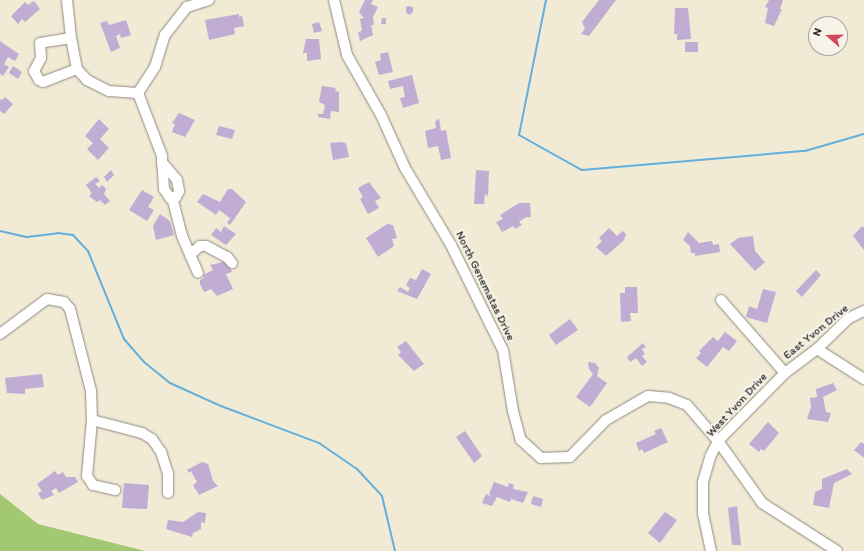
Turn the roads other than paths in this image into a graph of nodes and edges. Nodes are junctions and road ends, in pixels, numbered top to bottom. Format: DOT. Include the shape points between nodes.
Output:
graph roads {
  1 [pos="67,0"];
  2 [pos="209,0"];
  3 [pos="334,0"];
  4 [pos="71,38"];
  5 [pos="77,69"];
  6 [pos="138,93"];
  7 [pos="190,255"];
  8 [pos="232,263"];
  9 [pos="198,273"];
  10 [pos="721,300"];
  11 [pos="864,311"];
  12 [pos="0,334"];
  13 [pos="817,349"];
  14 [pos="785,373"];
  15 [pos="864,379"];
  16 [pos="92,420"];
  17 [pos="718,441"];
  18 [pos="115,490"];
  19 [pos="168,493"];
  20 [pos="711,551"];
  21 [pos="837,551"];
  1 -- 4 [label="street"];
  2 -- 6 [label="street" via="188,7 164,35 155,67"];
  3 -- 17 [label="street, North Genematas Drive" via="347,56 381,115 405,168 451,245 502,350 513,411 522,440 541,458 570,457 606,420 648,396 669,398 686,405"];
  4 -- 5 [label="street"];
  4 -- 5 [label="street" via="40,43 41,58 34,71 43,82"];
  5 -- 6 [label="street" via="87,80 109,91"];
  6 -- 7 [label="street" via="162,162 164,189 167,195 172,197 182,236"];
  7 -- 8 [label="street" via="200,246 206,246"];
  7 -- 9 [label="street"];
  10 -- 14 [label="street"];
  11 -- 13 [label="street, East Yvon Drive" via="849,318"];
  12 -- 16 [label="street" via="47,299 64,302 73,318 79,347 89,374"];
  13 -- 14 [label="street, East Yvon Drive"];
  13 -- 15 [label="street"];
  14 -- 17 [label="street, West Yvon Drive"];
  16 -- 18 [label="street" via="87,476 93,484"];
  16 -- 19 [label="street" via="142,433 152,439 161,452 168,473"];
  17 -- 20 [label="street, West Yvon Drive" via="710,457 703,482 702,514"];
  17 -- 21 [label="street, North Genematas Drive" via="762,503"];
}
